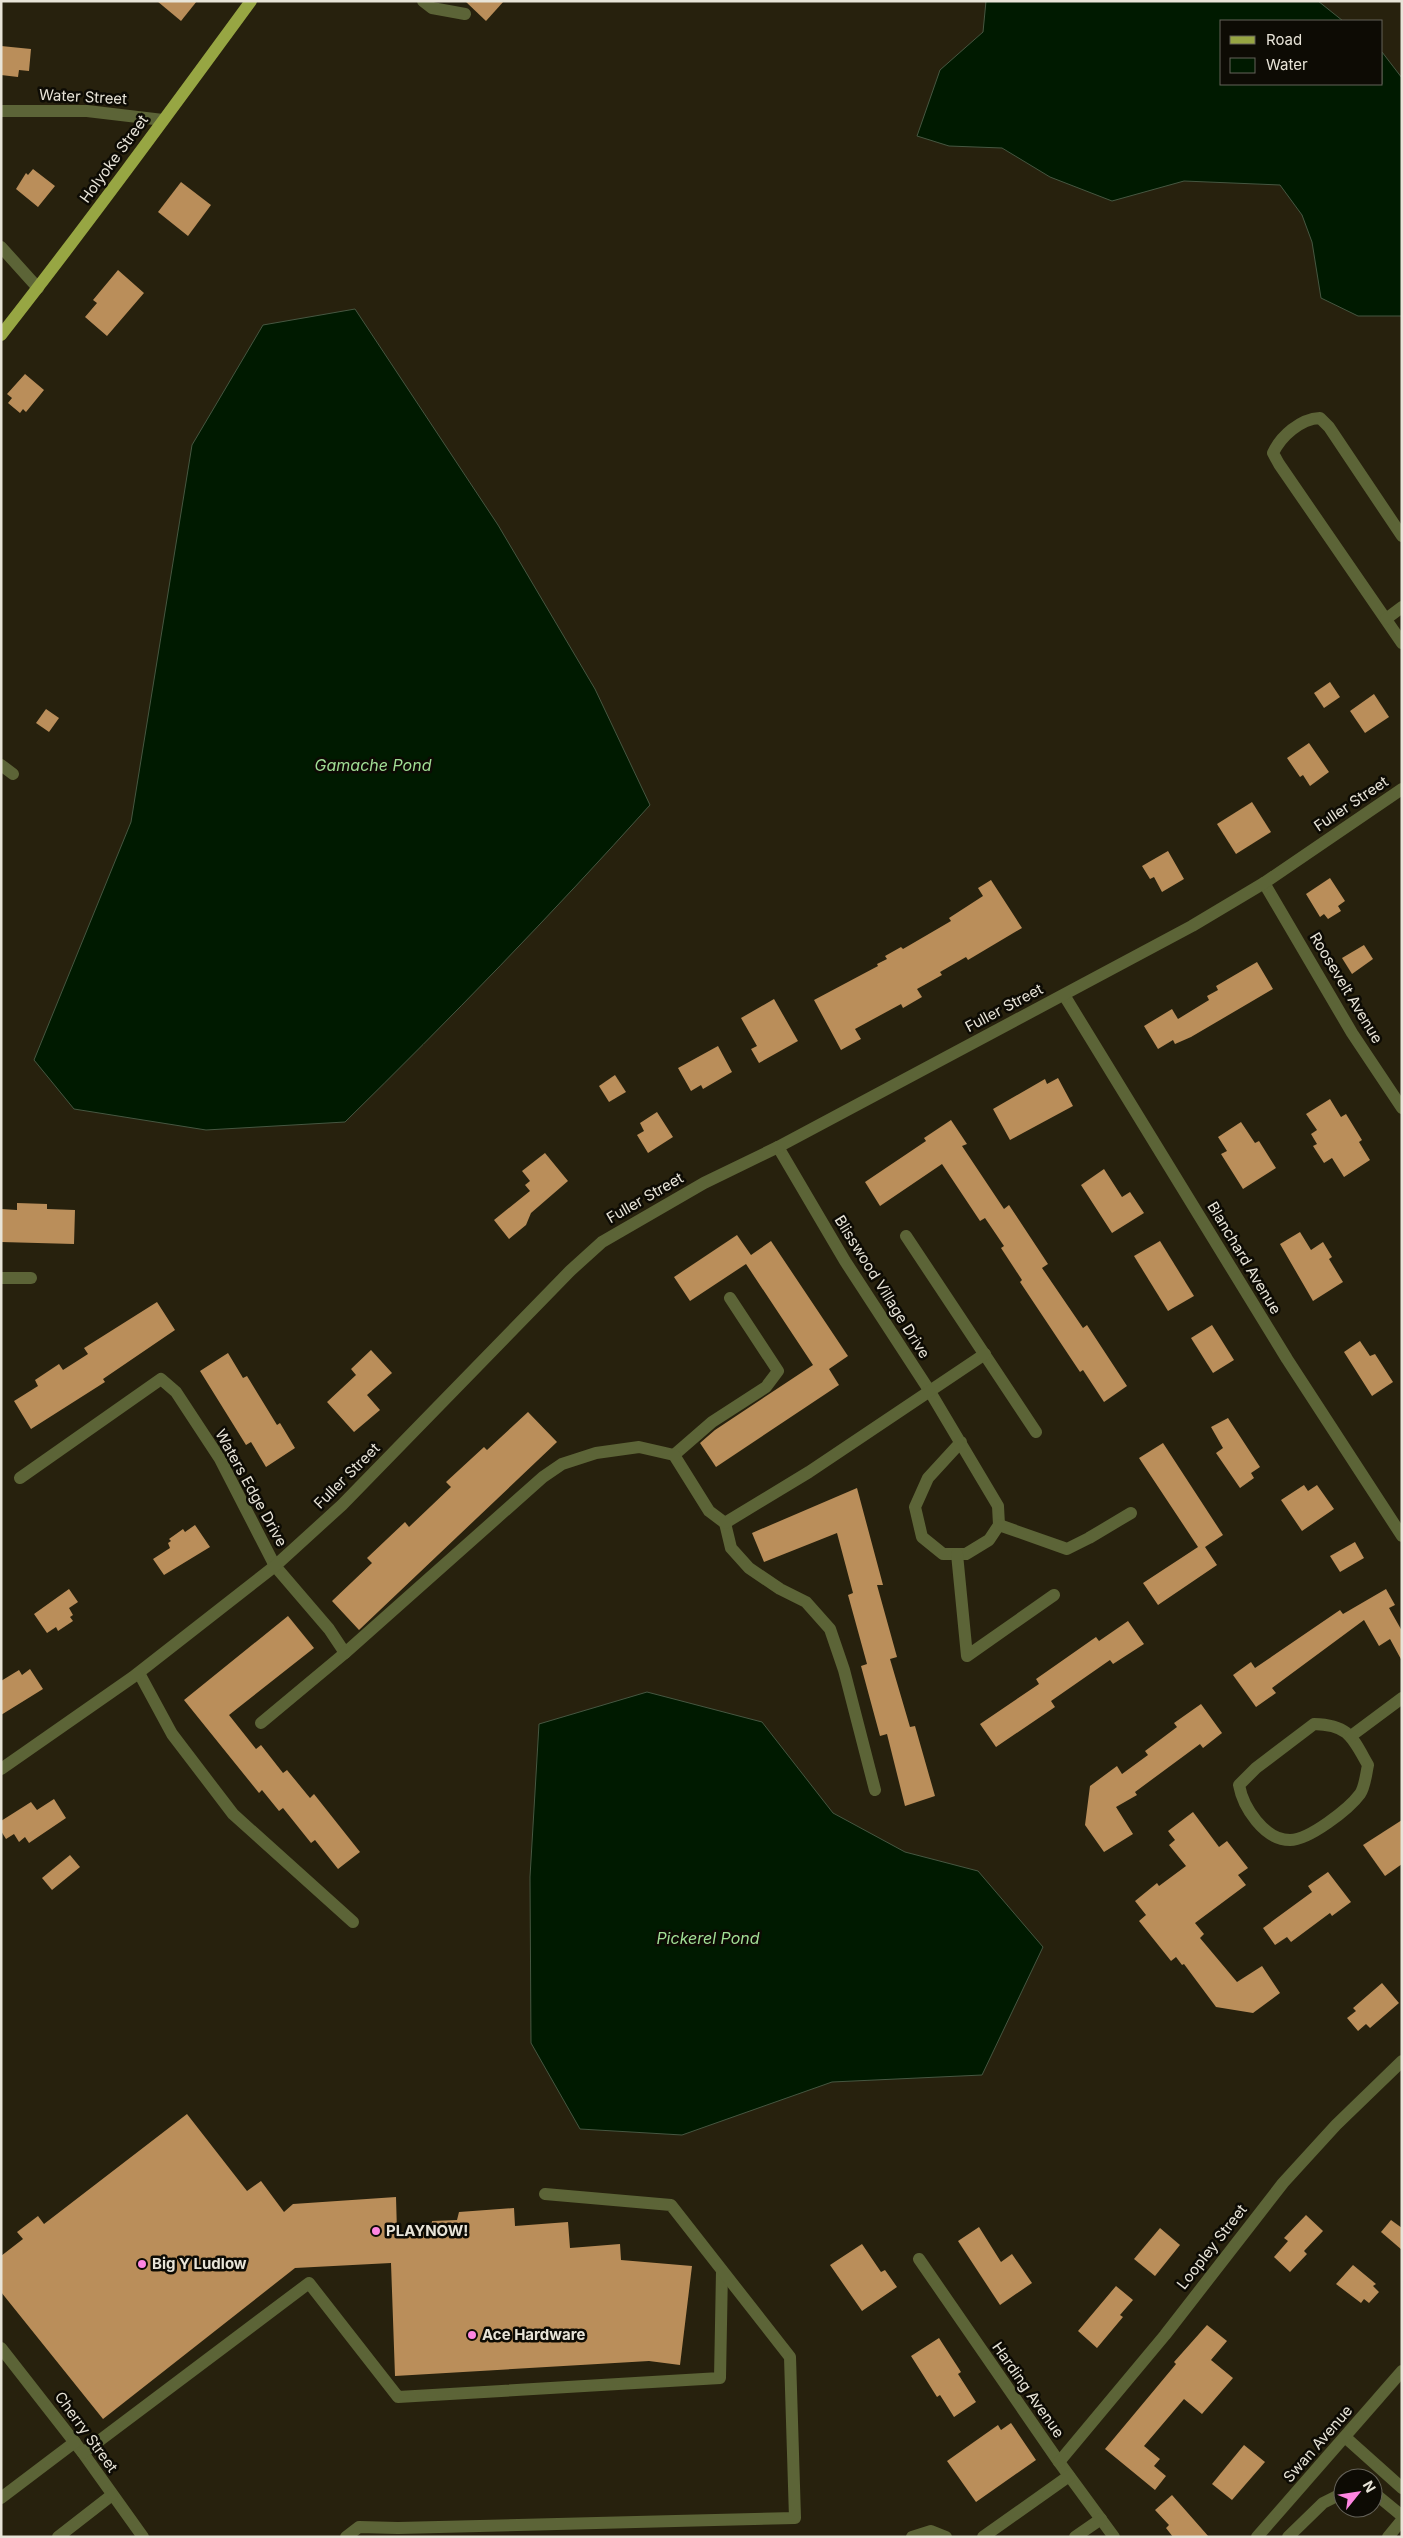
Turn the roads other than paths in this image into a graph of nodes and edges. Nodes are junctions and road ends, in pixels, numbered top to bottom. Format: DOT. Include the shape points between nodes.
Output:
graph roads {
  1 [pos="251,1"];
  2 [pos="423,1"];
  3 [pos="465,14"];
  4 [pos="1,111"];
  5 [pos="163,120"];
  6 [pos="1,247"];
  7 [pos="38,288"];
  8 [pos="1,335"];
  9 [pos="1402,536"];
  10 [pos="1402,607"];
  11 [pos="1386,619"];
  12 [pos="1402,643"];
  13 [pos="1,765"];
  14 [pos="13,774"];
  15 [pos="1402,789"];
  16 [pos="1264,883"];
  17 [pos="1064,995"];
  18 [pos="1402,1108"];
  19 [pos="778,1147"];
  20 [pos="906,1236"];
  21 [pos="1,1278"];
  22 [pos="31,1278"];
  23 [pos="730,1298"];
  24 [pos="985,1354"];
  25 [pos="929,1390"];
  26 [pos="1036,1432"];
  27 [pos="961,1442"];
  28 [pos="674,1455"];
  29 [pos="20,1478"];
  30 [pos="1131,1513"];
  31 [pos="725,1523"];
  32 [pos="999,1525"];
  33 [pos="1402,1536"];
  34 [pos="957,1554"];
  35 [pos="275,1566"];
  36 [pos="1054,1595"];
  37 [pos="344,1653"];
  38 [pos="139,1673"];
  39 [pos="1402,1698"];
  40 [pos="260,1723"];
  41 [pos="1351,1736"];
  42 [pos="1,1769"];
  43 [pos="874,1790"];
  44 [pos="353,1922"];
  45 [pos="1402,2061"];
  46 [pos="545,2194"];
  47 [pos="919,2259"];
  48 [pos="722,2271"];
  49 [pos="3,2354"];
  50 [pos="1402,2371"];
  51 [pos="1345,2437"];
  52 [pos="79,2447"];
  53 [pos="1059,2462"];
  54 [pos="1069,2476"];
  55 [pos="1402,2488"];
  56 [pos="112,2495"];
  57 [pos="1,2498"];
  58 [pos="1333,2498"];
  59 [pos="1383,2500"];
  60 [pos="1402,2516"];
  61 [pos="1101,2519"];
  62 [pos="1402,2520"];
  63 [pos="563,2531"];
  64 [pos="398,2532"];
  65 [pos="60,2536"];
  66 [pos="143,2537"];
  67 [pos="346,2537"];
  68 [pos="912,2537"];
  69 [pos="946,2537"];
  70 [pos="983,2537"];
  71 [pos="1075,2537"];
  72 [pos="1114,2537"];
  73 [pos="1257,2537"];
  74 [pos="1288,2537"];
  75 [pos="1388,2537"];
  1 -- 5 [label="main road, Holyoke Street"];
  2 -- 3 [label="street" via="432,8"];
  4 -- 5 [label="street, Water Street" via="86,110"];
  5 -- 7 [label="main road, Holyoke Street"];
  6 -- 7 [label="street"];
  7 -- 8 [label="main road, Holyoke Street"];
  9 -- 11 [label="street" via="1320,418 1310,419 1279,440 1273,453 1279,464"];
  10 -- 11 [label="street"];
  11 -- 12 [label="street"];
  13 -- 14 [label="street"];
  15 -- 16 [label="street, Fuller Street"];
  16 -- 17 [label="street, Fuller Street" via="1157,946"];
  16 -- 18 [label="street, Roosevelt Avenue" via="1352,1033"];
  17 -- 19 [label="street, Fuller Street"];
  17 -- 33 [label="street, Blanchard Avenue" via="1287,1359"];
  19 -- 25 [label="street, Blisswood Village Drive" via="845,1261"];
  19 -- 35 [label="street, Fuller Street" via="704,1183 602,1242 342,1505"];
  20 -- 24 [label="street"];
  21 -- 22 [label="street"];
  23 -- 28 [label="street" via="778,1371 766,1387 712,1422"];
  24 -- 25 [label="street"];
  24 -- 26 [label="street"];
  25 -- 27 [label="street, Blisswood Village Drive"];
  25 -- 31 [label="street" via="809,1472"];
  27 -- 32 [label="street, Blisswood Village Drive" via="998,1506"];
  27 -- 34 [label="street" via="928,1478 915,1507 922,1537 943,1554"];
  28 -- 31 [label="street" via="710,1511"];
  28 -- 37 [label="street" via="639,1448 596,1453 562,1464 543,1477"];
  29 -- 35 [label="street, Waters Edge Drive" via="160,1379 176,1392 220,1459"];
  30 -- 32 [label="street" via="1067,1549"];
  31 -- 43 [label="street" via="731,1548 749,1568 806,1602 830,1629 844,1670"];
  32 -- 34 [label="street" via="989,1540 966,1554"];
  34 -- 36 [label="street" via="967,1656"];
  35 -- 37 [label="street, Waters Edge Drive" via="329,1629"];
  35 -- 38 [label="street, Fuller Street"];
  37 -- 40 [label="street"];
  38 -- 42 [label="street, Fuller Street"];
  38 -- 44 [label="street" via="172,1734 233,1814"];
  39 -- 41 [label="street"];
  41 -- 41 [label="street" via="1333,1724 1314,1724 1256,1768 1239,1785 1242,1799 1253,1817 1271,1834 1291,1840 1315,1831 1342,1811 1361,1794 1368,1765"];
  45 -- 53 [label="street, Loopley Street" via="1283,2182 1165,2335"];
  46 -- 48 [label="street" via="670,2205"];
  47 -- 53 [label="street, Harding Avenue"];
  48 -- 52 [label="street" via="720,2378 398,2397 308,2283"];
  48 -- 63 [label="street" via="790,2357 795,2518"];
  49 -- 52 [label="street, Cherry Street"];
  50 -- 51 [label="street, Swan Avenue"];
  51 -- 55 [label="street"];
  51 -- 73 [label="street, Swan Avenue"];
  52 -- 56 [label="street, Cherry Street"];
  52 -- 57 [label="street"];
  53 -- 54 [label="street, Harding Avenue"];
  54 -- 61 [label="street, Harding Avenue"];
  54 -- 70 [label="street"];
  56 -- 65 [label="street"];
  56 -- 66 [label="street, Cherry Street"];
  58 -- 74 [label="street"];
  59 -- 60 [label="street"];
  61 -- 71 [label="street"];
  61 -- 72 [label="street, Harding Avenue"];
  62 -- 75 [label="street"];
  63 -- 64 [label="street"];
  64 -- 67 [label="street" via="359,2527"];
  68 -- 69 [label="street" via="931,2531"];
}
